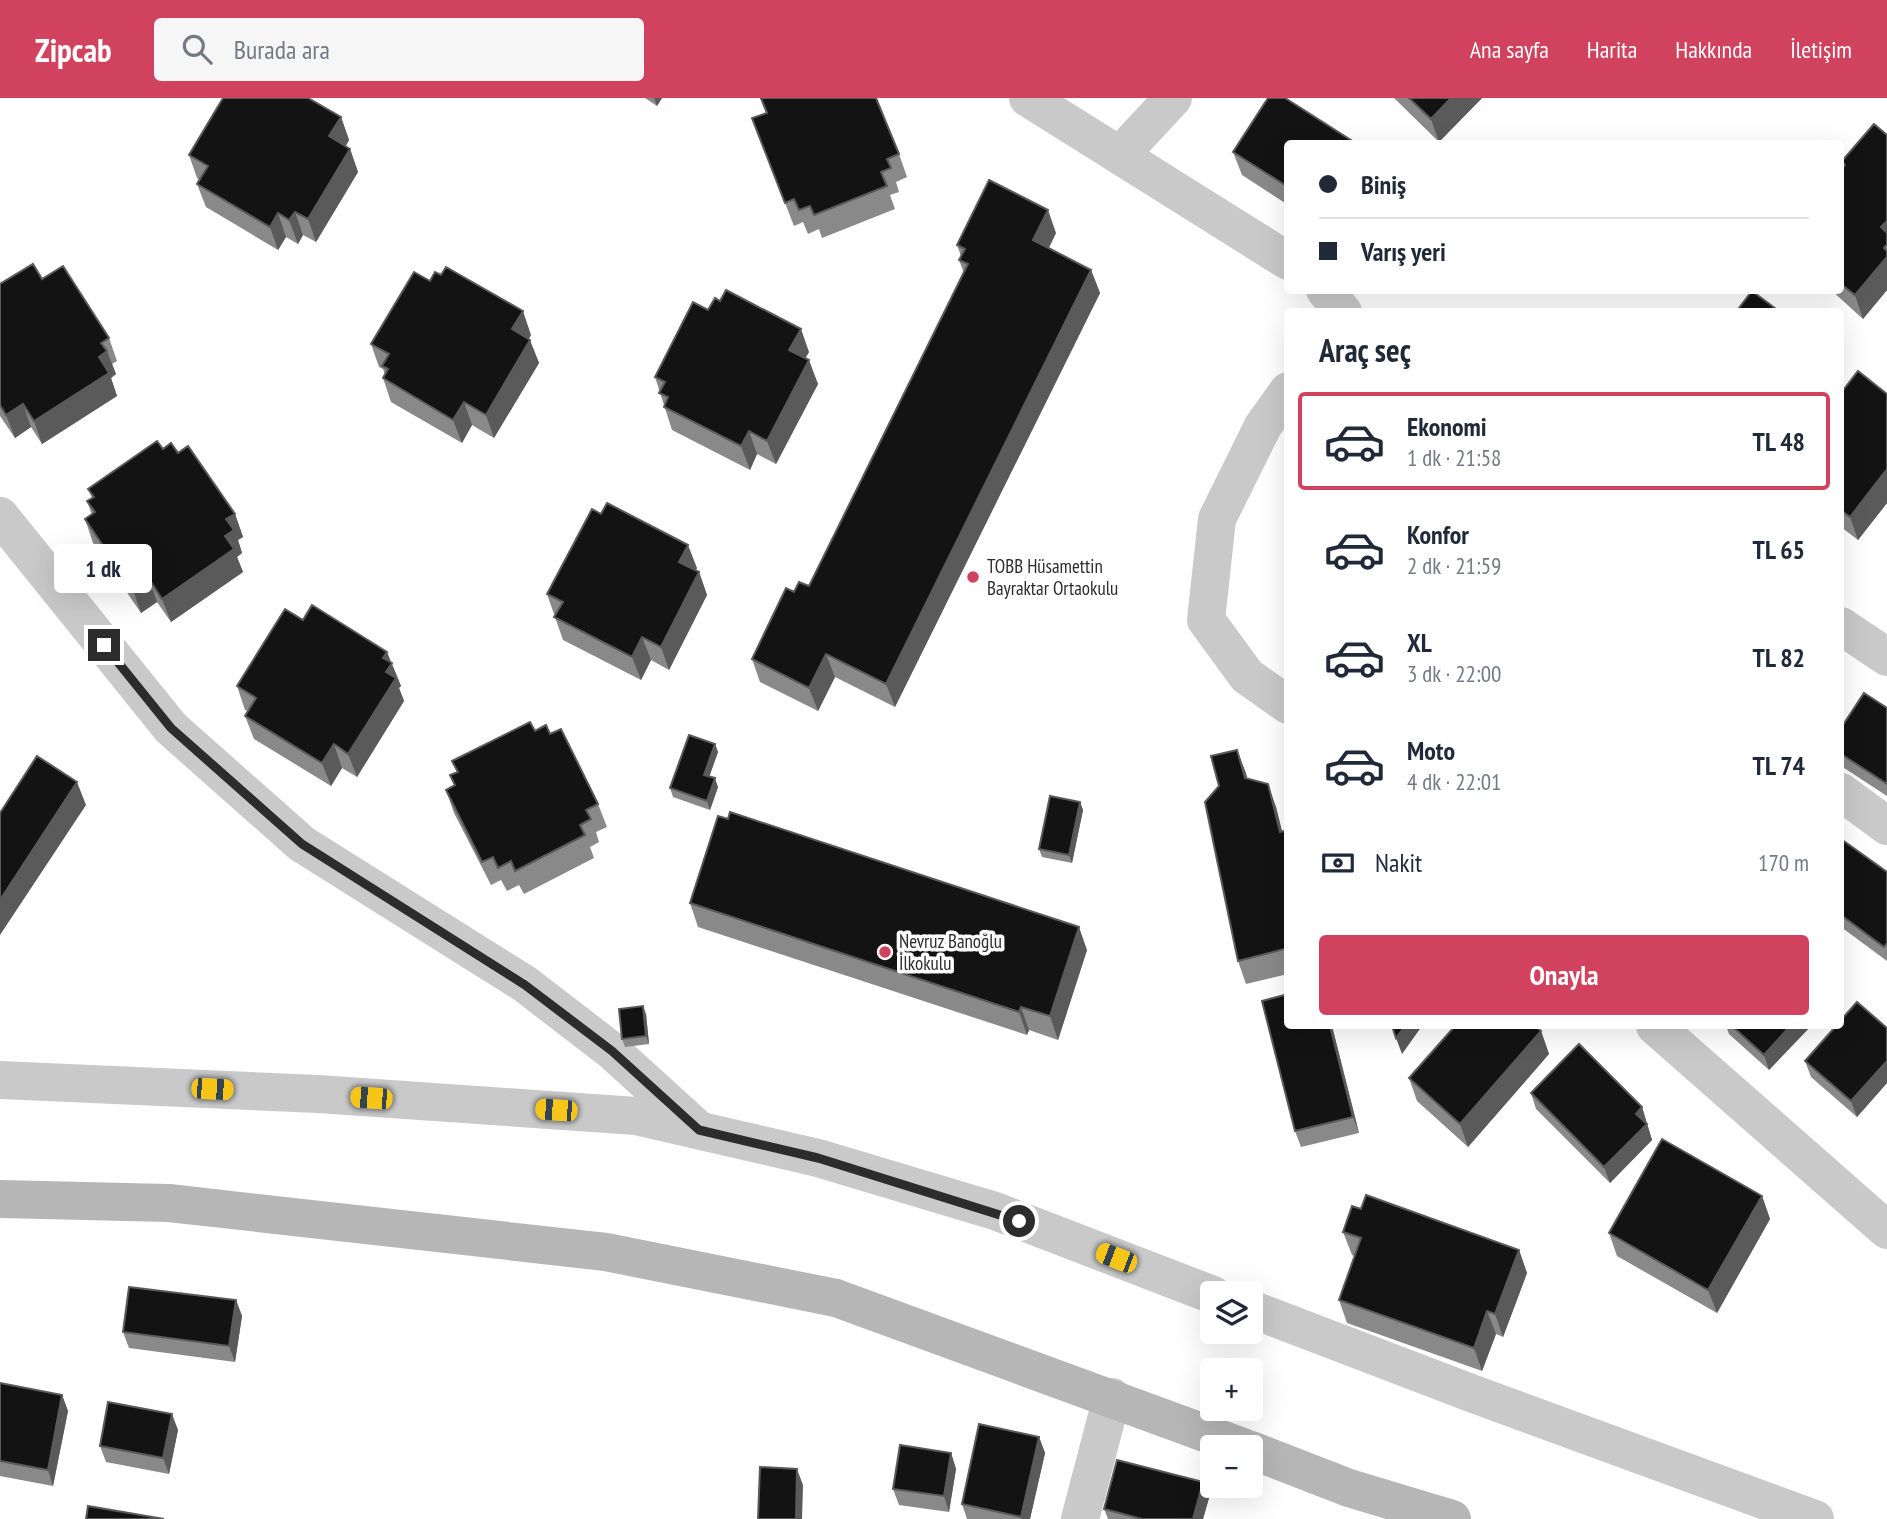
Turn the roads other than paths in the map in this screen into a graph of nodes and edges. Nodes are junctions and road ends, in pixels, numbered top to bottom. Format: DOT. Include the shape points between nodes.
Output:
graph roads {
  1 [pos="1028,98"];
  2 [pos="1173,98"];
  3 [pos="1120,155"];
  4 [pos="1284,258"];
  5 [pos="1328,294"];
  6 [pos="1340,308"];
  7 [pos="1284,397"];
  8 [pos="0,516"];
  9 [pos="1844,628"];
  10 [pos="1887,657"];
  11 [pos="1284,702"];
  12 [pos="1844,794"];
  13 [pos="1887,826"];
  14 [pos="1658,1029"];
  15 [pos="0,1080"];
  16 [pos="699,1130"];
  17 [pos="0,1199"];
  18 [pos="1887,1230"];
  19 [pos="1200,1290"];
  20 [pos="1263,1315"];
  21 [pos="1112,1397"];
  22 [pos="1212,1435"];
  23 [pos="1263,1455"];
  24 [pos="1080,1519"];
  25 [pos="1452,1519"];
  26 [pos="1815,1519"];
  1 -- 3 [label="street"];
  2 -- 3 [label="street"];
  3 -- 4 [label="street"];
  5 -- 6 [label="street"];
  7 -- 11 [label="street" via="1264,425 1217,519 1206,620 1247,676"];
  8 -- 16 [label="street" via="171,728 302,844 525,985 612,1051"];
  9 -- 10 [label="street"];
  12 -- 13 [label="street"];
  14 -- 18 [label="street"];
  15 -- 16 [label="street" via="318,1094 622,1115"];
  16 -- 19 [label="street" via="818,1158 995,1211"];
  17 -- 21 [label="main road" via="169,1203 606,1252 836,1298"];
  20 -- 26 [label="street"];
  21 -- 22 [label="main road"];
  21 -- 24 [label="street"];
  23 -- 25 [label="main road" via="1349,1488"];
}
